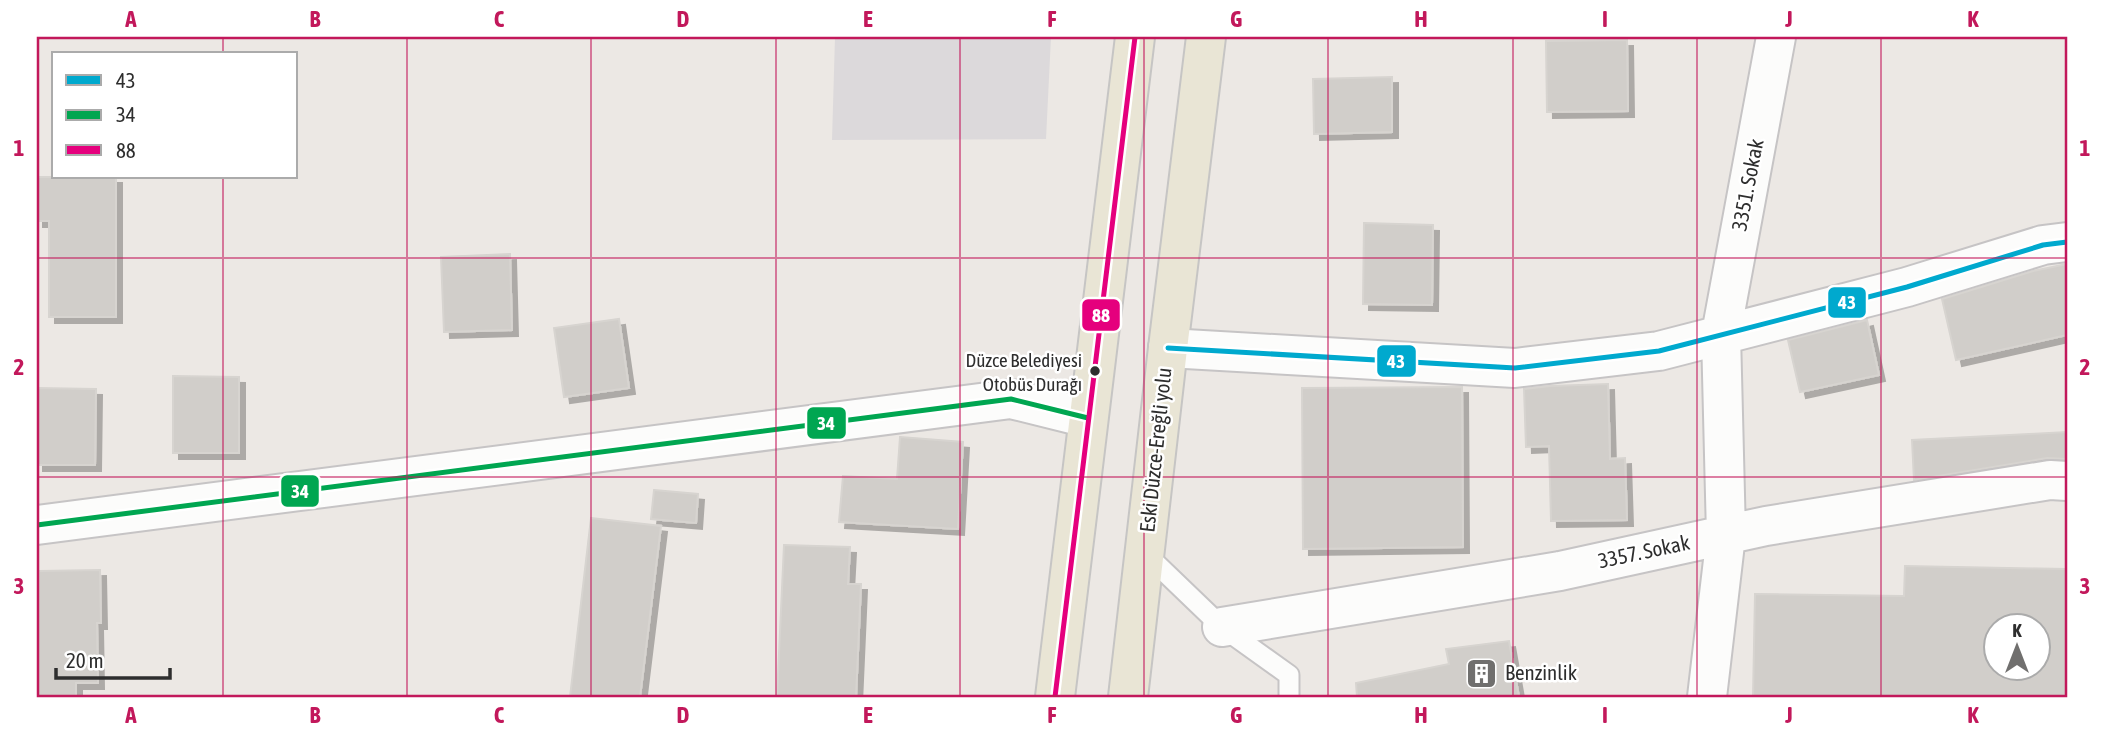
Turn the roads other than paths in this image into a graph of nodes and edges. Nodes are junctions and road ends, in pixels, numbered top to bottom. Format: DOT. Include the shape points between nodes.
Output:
graph roads {
  1 [pos="1135,37"];
  2 [pos="1206,37"];
  3 [pos="1776,37"];
  4 [pos="2055,244"];
  5 [pos="1721,334"];
  6 [pos="1168,348"];
  7 [pos="1088,418"];
  8 [pos="2067,481"];
  9 [pos="37,525"];
  10 [pos="1726,535"];
  11 [pos="1145,552"];
  12 [pos="1222,627"];
  13 [pos="1055,697"];
  14 [pos="1128,697"];
  15 [pos="1289,697"];
  16 [pos="1707,697"];
  1 -- 7 [label="main road"];
  2 -- 6 [label="main road, Eski Düzce-Ereğli yolu"];
  3 -- 5 [label="street, 3351. Sokak"];
  4 -- 5 [label="street"];
  5 -- 6 [label="street" via="1659,351 1515,368"];
  5 -- 10 [label="street, 3351. Sokak"];
  6 -- 11 [label="main road, Eski Düzce-Ereğli yolu"];
  7 -- 9 [label="street" via="1011,399"];
  7 -- 13 [label="main road"];
  8 -- 10 [label="street, 3357. Sokak" via="2037,482"];
  10 -- 12 [label="street, 3357. Sokak" via="1560,571"];
  10 -- 16 [label="street, 3351. Sokak"];
  11 -- 12 [label="lane"];
  11 -- 14 [label="main road, Eski Düzce-Ereğli yolu"];
  12 -- 15 [label="lane" via="1289,675"];
}
